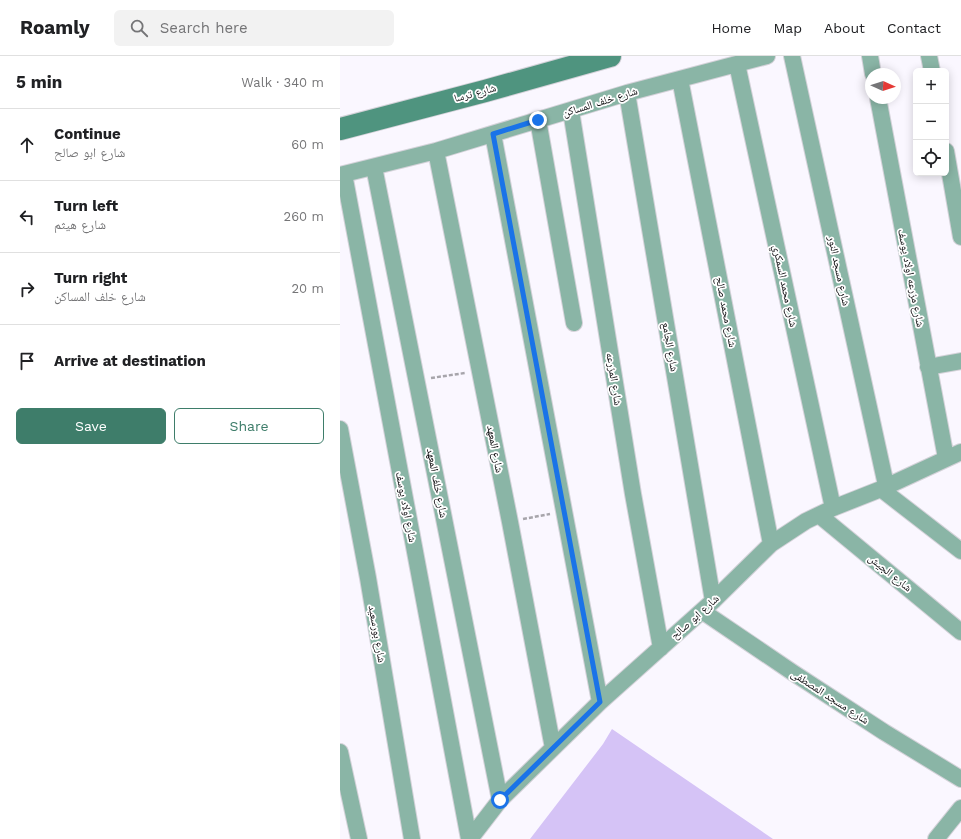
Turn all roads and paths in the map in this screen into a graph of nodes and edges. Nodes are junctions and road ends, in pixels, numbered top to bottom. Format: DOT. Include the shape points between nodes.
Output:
graph roads {
  1 [pos="610,56"];
  2 [pos="767,56"];
  3 [pos="792,56"];
  4 [pos="870,56"];
  5 [pos="929,56"];
  6 [pos="737,64"];
  7 [pos="872,68"];
  8 [pos="931,68"];
  9 [pos="680,79"];
  10 [pos="627,93"];
  11 [pos="879,104"];
  12 [pos="571,111"];
  13 [pos="538,120"];
  14 [pos="340,128"];
  15 [pos="493,134"];
  16 [pos="436,151"];
  17 [pos="949,164"];
  18 [pos="374,167"];
  19 [pos="342,175"];
  20 [pos="958,203"];
  21 [pos="961,237"];
  22 [pos="574,323"];
  23 [pos="961,361"];
  24 [pos="928,368"];
  25 [pos="480,371"];
  26 [pos="416,380"];
  27 [pos="340,430"];
  28 [pos="956,455"];
  29 [pos="884,487"];
  30 [pos="833,508"];
  31 [pos="564,512"];
  32 [pos="819,515"];
  33 [pos="510,522"];
  34 [pos="771,544"];
  35 [pos="961,551"];
  36 [pos="708,606"];
  37 [pos="961,632"];
  38 [pos="661,648"];
  39 [pos="600,702"];
  40 [pos="553,748"];
  41 [pos="340,752"];
  42 [pos="961,779"];
  43 [pos="500,800"];
  44 [pos="961,808"];
  45 [pos="360,839"];
  46 [pos="412,839"];
  47 [pos="470,839"];
  48 [pos="936,839"];
  1 -- 14 [label="main road, شارع ترسا"];
  2 -- 6 [label="street, شارع خلف المساكن"];
  3 -- 29 [label="street, شارع مسجد النور"];
  4 -- 7 [label="street"];
  5 -- 8 [label="street"];
  6 -- 9 [label="street, شارع خلف المساكن"];
  6 -- 30 [label="street, شارع محمد السمكري"];
  9 -- 10 [label="street, شارع خلف المساكن"];
  9 -- 34 [label="street, شارع محمد صالح"];
  10 -- 12 [label="street, شارع خلف المساكن"];
  10 -- 36 [label="street, شارع الجامع"];
  11 -- 24 [label="street, شارع مزرعه اولاد يوسف"];
  12 -- 13 [label="street, شارع خلف المساكن"];
  12 -- 38 [label="street, شارع المزرعه" via="633,494"];
  13 -- 15 [label="street, شارع خلف المساكن"];
  13 -- 22 [label="street"];
  15 -- 16 [label="street, شارع خلف المساكن"];
  15 -- 31 [label="street"];
  16 -- 18 [label="street, شارع خلف المساكن"];
  16 -- 25 [label="street, شارع المعهد"];
  17 -- 20 [label="street"];
  18 -- 19 [label="street, شارع خلف المساكن"];
  18 -- 26 [label="street, شارع خلف المعهد"];
  19 -- 47 [label="street, شارع اولاد يوسف"];
  20 -- 21 [label="street"];
  23 -- 24 [label="street"];
  24 -- 28 [label="street, شارع مزرعه اولاد يوسف"];
  25 -- 26 [label="path"];
  25 -- 33 [label="street, شارع المعهد"];
  26 -- 43 [label="street, شارع خلف المعهد"];
  27 -- 46 [label="street, شارع بورسعيد"];
  28 -- 29 [label="street, شارع ابو صالح"];
  29 -- 30 [label="street, شارع ابو صالح"];
  29 -- 35 [label="street"];
  30 -- 32 [label="street, شارع ابو صالح"];
  31 -- 33 [label="path"];
  31 -- 39 [label="street"];
  32 -- 34 [label="street, شارع ابو صالح"];
  32 -- 37 [label="street, شارع الجيش"];
  33 -- 40 [label="street, شارع المعهد"];
  34 -- 36 [label="street, شارع ابو صالح"];
  36 -- 38 [label="street, شارع ابو صالح"];
  36 -- 42 [label="street, شارع مسجد المصطفى" via="792,672"];
  38 -- 39 [label="street, شارع ابو صالح"];
  39 -- 40 [label="street, شارع ابو صالح"];
  40 -- 43 [label="street, شارع ابو صالح"];
  41 -- 45 [label="street"];
  43 -- 47 [label="street, شارع ابو صالح"];
  44 -- 48 [label="street"];
}
